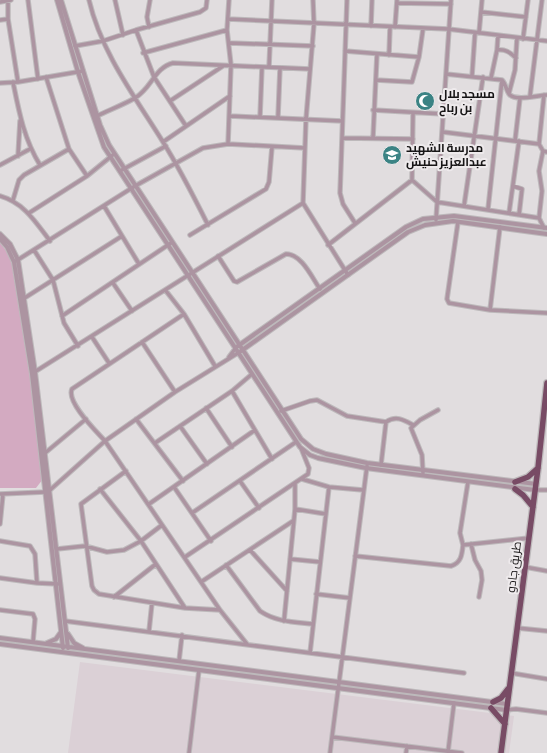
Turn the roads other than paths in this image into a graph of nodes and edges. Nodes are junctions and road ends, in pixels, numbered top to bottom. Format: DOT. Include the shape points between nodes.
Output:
graph roads {
  1 [pos="9,0"];
  2 [pos="28,0"];
  3 [pos="57,0"];
  4 [pos="61,0"];
  5 [pos="89,0"];
  6 [pos="115,0"];
  7 [pos="150,0"];
  8 [pos="207,0"];
  9 [pos="230,0"];
  10 [pos="272,0"];
  11 [pos="313,0"];
  12 [pos="347,0"];
  13 [pos="372,0"];
  14 [pos="482,0"];
  15 [pos="528,0"];
  16 [pos="542,0"];
  17 [pos="0,2"];
  18 [pos="397,2"];
  19 [pos="451,2"];
  20 [pos="481,12"];
  21 [pos="526,17"];
  22 [pos="8,19"];
  23 [pos="228,19"];
  24 [pos="0,20"];
  25 [pos="271,22"];
  26 [pos="314,24"];
  27 [pos="347,25"];
  28 [pos="371,26"];
  29 [pos="149,27"];
  30 [pos="390,27"];
  31 [pos="395,28"];
  32 [pos="424,28"];
  33 [pos="136,30"];
  34 [pos="227,30"];
  35 [pos="448,30"];
  36 [pos="477,33"];
  37 [pos="123,35"];
  38 [pos="498,36"];
  39 [pos="516,38"];
  40 [pos="523,38"];
  41 [pos="103,41"];
  42 [pos="537,41"];
  43 [pos="547,41"];
  44 [pos="230,43"];
  45 [pos="269,45"];
  46 [pos="75,46"];
  47 [pos="313,46"];
  48 [pos="497,50"];
  49 [pos="345,51"];
  50 [pos="144,53"];
  51 [pos="377,54"];
  52 [pos="389,55"];
  53 [pos="419,57"];
  54 [pos="516,58"];
  55 [pos="231,65"];
  56 [pos="223,66"];
  57 [pos="262,67"];
  58 [pos="269,67"];
  59 [pos="280,68"];
  60 [pos="310,69"];
  61 [pos="81,71"];
  62 [pos="446,74"];
  63 [pos="472,76"];
  64 [pos="154,77"];
  65 [pos="483,77"];
  66 [pos="38,78"];
  67 [pos="46,78"];
  68 [pos="491,78"];
  69 [pos="376,80"];
  70 [pos="502,80"];
  71 [pos="13,82"];
  72 [pos="18,82"];
  73 [pos="0,83"];
  74 [pos="509,94"];
  75 [pos="546,95"];
  76 [pos="230,96"];
  77 [pos="530,96"];
  78 [pos="135,98"];
  79 [pos="520,98"];
  80 [pos="170,101"];
  81 [pos="373,110"];
  82 [pos="413,113"];
  83 [pos="444,114"];
  84 [pos="97,116"];
  85 [pos="230,116"];
  86 [pos="260,117"];
  87 [pos="278,117"];
  88 [pos="20,118"];
  89 [pos="306,119"];
  90 [pos="342,121"];
  91 [pos="186,126"];
  92 [pos="443,132"];
  93 [pos="474,136"];
  94 [pos="342,138"];
  95 [pos="374,138"];
  96 [pos="413,139"];
  97 [pos="495,139"];
  98 [pos="517,141"];
  99 [pos="164,144"];
  100 [pos="228,144"];
  101 [pos="539,144"];
  102 [pos="272,147"];
  103 [pos="305,148"];
  104 [pos="30,149"];
  105 [pos="69,149"];
  106 [pos="545,152"];
  107 [pos="112,155"];
  108 [pos="18,156"];
  109 [pos="176,164"];
  110 [pos="0,165"];
  111 [pos="40,165"];
  112 [pos="122,170"];
  113 [pos="87,176"];
  114 [pos="412,180"];
  115 [pos="512,186"];
  116 [pos="133,187"];
  117 [pos="0,196"];
  118 [pos="13,200"];
  119 [pos="437,202"];
  120 [pos="303,204"];
  121 [pos="104,206"];
  122 [pos="464,206"];
  123 [pos="488,210"];
  124 [pos="29,213"];
  125 [pos="509,213"];
  126 [pos="519,215"];
  127 [pos="436,217"];
  128 [pos="539,218"];
  129 [pos="436,222"];
  130 [pos="458,222"];
  131 [pos="355,223"];
  132 [pos="208,224"];
  133 [pos="500,227"];
  134 [pos="545,228"];
  135 [pos="0,234"];
  136 [pos="547,234"];
  137 [pos="190,235"];
  138 [pos="122,236"];
  139 [pos="0,239"];
  140 [pos="50,241"];
  141 [pos="170,244"];
  142 [pos="328,245"];
  143 [pos="34,250"];
  144 [pos="218,256"];
  145 [pos="16,261"];
  146 [pos="139,264"];
  147 [pos="345,271"];
  148 [pos="189,274"];
  149 [pos="348,276"];
  150 [pos="53,280"];
  151 [pos="113,283"];
  152 [pos="320,289"];
  153 [pos="166,291"];
  154 [pos="22,300"];
  155 [pos="490,310"];
  156 [pos="132,311"];
  157 [pos="547,313"];
  158 [pos="184,314"];
  159 [pos="62,316"];
  160 [pos="92,337"];
  161 [pos="142,342"];
  162 [pos="78,346"];
  163 [pos="237,349"];
  164 [pos="242,350"];
  165 [pos="109,363"];
  166 [pos="216,366"];
  167 [pos="34,373"];
  168 [pos="252,374"];
  169 [pos="547,383"];
  170 [pos="232,391"];
  171 [pos="175,392"];
  172 [pos="206,408"];
  173 [pos="438,410"];
  174 [pos="281,411"];
  175 [pos="545,412"];
  176 [pos="86,419"];
  177 [pos="136,419"];
  178 [pos="386,422"];
  179 [pos="413,425"];
  180 [pos="180,426"];
  181 [pos="256,430"];
  182 [pos="105,440"];
  183 [pos="296,442"];
  184 [pos="155,443"];
  185 [pos="232,446"];
  186 [pos="300,447"];
  187 [pos="45,452"];
  188 [pos="272,459"];
  189 [pos="367,463"];
  190 [pos="207,464"];
  191 [pos="381,465"];
  192 [pos="366,468"];
  193 [pos="538,468"];
  194 [pos="423,470"];
  195 [pos="126,471"];
  196 [pos="423,476"];
  197 [pos="302,479"];
  198 [pos="183,481"];
  199 [pos="240,481"];
  200 [pos="468,482"];
  201 [pos="515,482"];
  202 [pos="295,484"];
  203 [pos="174,487"];
  204 [pos="329,487"];
  205 [pos="536,487"];
  206 [pos="100,489"];
  207 [pos="515,489"];
  208 [pos="545,489"];
  209 [pos="50,490"];
  210 [pos="363,490"];
  211 [pos="45,492"];
  212 [pos="1,494"];
  213 [pos="149,504"];
  214 [pos="533,507"];
  215 [pos="259,508"];
  216 [pos="295,509"];
  217 [pos="192,513"];
  218 [pos="326,514"];
  219 [pos="293,521"];
  220 [pos="0,524"];
  221 [pos="162,525"];
  222 [pos="529,538"];
  223 [pos="211,540"];
  224 [pos="0,541"];
  225 [pos="141,541"];
  226 [pos="471,544"];
  227 [pos="463,545"];
  228 [pos="86,546"];
  229 [pos="57,549"];
  230 [pos="250,550"];
  231 [pos="355,556"];
  232 [pos="185,557"];
  233 [pos="290,559"];
  234 [pos="320,562"];
  235 [pos="156,564"];
  236 [pos="226,565"];
  237 [pos="525,567"];
  238 [pos="547,571"];
  239 [pos="0,578"];
  240 [pos="201,582"];
  241 [pos="37,583"];
  242 [pos="58,584"];
  243 [pos="286,591"];
  244 [pos="316,594"];
  245 [pos="114,597"];
  246 [pos="479,597"];
  247 [pos="350,598"];
  248 [pos="152,603"];
  249 [pos="185,608"];
  250 [pos="0,610"];
  251 [pos="220,610"];
  252 [pos="65,621"];
  253 [pos="284,621"];
  254 [pos="313,624"];
  255 [pos="517,628"];
  256 [pos="149,631"];
  257 [pos="547,631"];
  258 [pos="64,632"];
  259 [pos="182,635"];
  260 [pos="0,638"];
  261 [pos="33,642"];
  262 [pos="47,643"];
  263 [pos="0,644"];
  264 [pos="247,644"];
  265 [pos="66,646"];
  266 [pos="85,649"];
  267 [pos="66,653"];
  268 [pos="310,653"];
  269 [pos="342,657"];
  270 [pos="179,661"];
  271 [pos="199,670"];
  272 [pos="511,673"];
  273 [pos="464,674"];
  274 [pos="547,679"];
  275 [pos="339,682"];
  276 [pos="338,688"];
  277 [pos="510,688"];
  278 [pos="454,703"];
  279 [pos="492,705"];
  280 [pos="507,707"];
  281 [pos="547,713"];
  282 [pos="505,724"];
  283 [pos="332,737"];
  284 [pos="407,746"];
  285 [pos="448,752"];
  286 [pos="189,753"];
  287 [pos="330,753"];
  288 [pos="406,753"];
  289 [pos="462,753"];
  290 [pos="501,753"];
  1 -- 17 [label="street"];
  1 -- 22 [label="street"];
  2 -- 66 [label="street"];
  3 -- 61 [label="street"];
  4 -- 46 [label="street"];
  5 -- 41 [label="street"];
  6 -- 37 [label="street"];
  7 -- 29 [label="street" via="147,17"];
  8 -- 29 [label="street" via="206,8 200,12"];
  9 -- 23 [label="street"];
  10 -- 25 [label="street"];
  11 -- 26 [label="street"];
  12 -- 27 [label="street"];
  13 -- 28 [label="street"];
  14 -- 20 [label="street"];
  15 -- 21 [label="street"];
  16 -- 42 [label="street"];
  18 -- 19 [label="street"];
  18 -- 31 [label="street"];
  19 -- 35 [label="street"];
  20 -- 21 [label="street"];
  20 -- 36 [label="street"];
  21 -- 40 [label="street"];
  22 -- 24 [label="street"];
  22 -- 72 [label="street"];
  23 -- 25 [label="street"];
  23 -- 34 [label="street"];
  25 -- 26 [label="street"];
  25 -- 45 [label="street"];
  26 -- 27 [label="street"];
  26 -- 47 [label="street"];
  27 -- 28 [label="street"];
  27 -- 49 [label="street"];
  28 -- 30 [label="street"];
  29 -- 33 [label="street"];
  30 -- 31 [label="street"];
  30 -- 52 [label="street"];
  31 -- 32 [label="street"];
  32 -- 35 [label="street"];
  32 -- 53 [label="street"];
  33 -- 37 [label="street"];
  33 -- 50 [label="street"];
  34 -- 44 [label="street"];
  34 -- 50 [label="street"];
  35 -- 36 [label="street"];
  35 -- 62 [label="street"];
  36 -- 38 [label="street"];
  36 -- 63 [label="street"];
  37 -- 41 [label="street"];
  38 -- 39 [label="street"];
  38 -- 48 [label="street"];
  39 -- 40 [label="street"];
  39 -- 54 [label="street"];
  40 -- 42 [label="street"];
  41 -- 46 [label="street"];
  41 -- 78 [label="street"];
  42 -- 43 [label="street"];
  42 -- 77 [label="street"];
  44 -- 45 [label="street"];
  44 -- 55 [label="street"];
  45 -- 47 [label="street"];
  45 -- 58 [label="street"];
  46 -- 61 [label="street"];
  47 -- 60 [label="street"];
  48 -- 54 [label="street" via="511,52"];
  48 -- 68 [label="street"];
  49 -- 51 [label="street"];
  49 -- 90 [label="street"];
  50 -- 64 [label="street"];
  51 -- 52 [label="street"];
  51 -- 69 [label="street"];
  52 -- 53 [label="street"];
  53 -- 69 [label="street" via="412,82"];
  54 -- 74 [label="street"];
  55 -- 56 [label="street"];
  55 -- 57 [label="street"];
  55 -- 76 [label="street"];
  56 -- 64 [label="street" via="173,63 161,68"];
  56 -- 80 [label="street"];
  57 -- 58 [label="street"];
  57 -- 86 [label="street"];
  58 -- 59 [label="street"];
  59 -- 60 [label="street"];
  59 -- 87 [label="street"];
  60 -- 89 [label="street"];
  61 -- 67 [label="street"];
  61 -- 84 [label="street"];
  61 -- 107 [label="street" via="99,136"];
  62 -- 63 [label="street"];
  62 -- 83 [label="street"];
  63 -- 65 [label="street"];
  64 -- 78 [label="street" via="148,88"];
  64 -- 80 [label="street"];
  65 -- 68 [label="street"];
  65 -- 93 [label="street"];
  66 -- 67 [label="street"];
  66 -- 72 [label="street"];
  67 -- 105 [label="street"];
  68 -- 70 [label="street"];
  69 -- 81 [label="street"];
  70 -- 74 [label="street"];
  70 -- 97 [label="street"];
  71 -- 72 [label="street"];
  71 -- 73 [label="street"];
  71 -- 88 [label="street"];
  74 -- 79 [label="street"];
  75 -- 77 [label="street"];
  75 -- 101 [label="street"];
  76 -- 85 [label="street"];
  76 -- 91 [label="street"];
  77 -- 79 [label="street"];
  78 -- 84 [label="street"];
  78 -- 99 [label="street"];
  79 -- 98 [label="street"];
  80 -- 91 [label="street"];
  81 -- 82 [label="street"];
  81 -- 95 [label="street"];
  82 -- 83 [label="street"];
  82 -- 96 [label="street"];
  83 -- 92 [label="street"];
  84 -- 107 [label="street"];
  85 -- 86 [label="street"];
  85 -- 100 [label="street"];
  86 -- 87 [label="street"];
  87 -- 89 [label="street"];
  88 -- 104 [label="street"];
  88 -- 108 [label="street"];
  89 -- 90 [label="street"];
  89 -- 103 [label="street"];
  90 -- 94 [label="street"];
  91 -- 99 [label="street"];
  92 -- 93 [label="street"];
  92 -- 119 [label="street"];
  93 -- 97 [label="street"];
  93 -- 122 [label="street"];
  94 -- 95 [label="street"];
  94 -- 131 [label="street" via="341,199"];
  95 -- 96 [label="street"];
  96 -- 114 [label="street"];
  97 -- 98 [label="street"];
  97 -- 123 [label="street"];
  98 -- 101 [label="street"];
  98 -- 115 [label="street"];
  99 -- 109 [label="street"];
  99 -- 112 [label="street"];
  100 -- 102 [label="street"];
  100 -- 109 [label="street" via="203,148"];
  101 -- 106 [label="street"];
  102 -- 103 [label="street"];
  102 -- 132 [label="street" via="266,189"];
  103 -- 120 [label="street"];
  104 -- 108 [label="street"];
  104 -- 111 [label="street"];
  105 -- 111 [label="street"];
  105 -- 113 [label="street"];
  106 -- 128 [label="street" via="539,171 542,191"];
  107 -- 112 [label="street"];
  107 -- 113 [label="street"];
  108 -- 110 [label="street"];
  109 -- 116 [label="street"];
  109 -- 132 [label="street"];
  111 -- 118 [label="street" via="19,180"];
  112 -- 116 [label="street"];
  113 -- 124 [label="street"];
  114 -- 119 [label="street"];
  114 -- 131 [label="street"];
  115 -- 125 [label="street"];
  115 -- 126 [label="street" via="522,189"];
  116 -- 121 [label="street"];
  116 -- 141 [label="street"];
  117 -- 118 [label="street"];
  118 -- 124 [label="street"];
  119 -- 122 [label="street"];
  119 -- 127 [label="street"];
  120 -- 142 [label="street"];
  120 -- 144 [label="street"];
  121 -- 138 [label="street"];
  121 -- 140 [label="street"];
  122 -- 123 [label="street"];
  123 -- 125 [label="street"];
  124 -- 140 [label="street"];
  125 -- 126 [label="street"];
  126 -- 128 [label="street"];
  127 -- 129 [label="street"];
  127 -- 134 [label="street" via="454,216"];
  127 -- 147 [label="street" via="423,219 406,227"];
  128 -- 134 [label="street"];
  129 -- 130 [label="street"];
  129 -- 149 [label="street" via="408,232"];
  130 -- 133 [label="street"];
  130 -- 155 [label="street" via="447,299 453,305"];
  131 -- 142 [label="street"];
  132 -- 137 [label="street"];
  133 -- 136 [label="street"];
  133 -- 155 [label="street"];
  135 -- 145 [label="street" via="10,244"];
  138 -- 146 [label="street"];
  138 -- 150 [label="street"];
  139 -- 145 [label="street"];
  140 -- 143 [label="street"];
  141 -- 146 [label="street"];
  141 -- 148 [label="street"];
  142 -- 147 [label="street"];
  143 -- 145 [label="street"];
  143 -- 150 [label="street"];
  144 -- 148 [label="street"];
  144 -- 152 [label="street" via="237,282 289,254 303,264"];
  145 -- 154 [label="street"];
  146 -- 151 [label="street"];
  147 -- 149 [label="street"];
  147 -- 152 [label="street"];
  148 -- 153 [label="street"];
  148 -- 163 [label="street"];
  149 -- 164 [label="street"];
  150 -- 154 [label="street"];
  150 -- 159 [label="street"];
  151 -- 156 [label="street"];
  151 -- 159 [label="street"];
  152 -- 163 [label="street"];
  153 -- 156 [label="street"];
  153 -- 158 [label="street"];
  154 -- 167 [label="street"];
  155 -- 157 [label="street"];
  156 -- 160 [label="street"];
  158 -- 161 [label="street"];
  158 -- 166 [label="street"];
  159 -- 162 [label="street"];
  160 -- 162 [label="street"];
  160 -- 165 [label="street"];
  161 -- 165 [label="street"];
  161 -- 171 [label="street"];
  162 -- 167 [label="street"];
  163 -- 164 [label="street"];
  163 -- 166 [label="street"];
  163 -- 168 [label="street"];
  164 -- 174 [label="street"];
  165 -- 176 [label="street" via="70,393"];
  166 -- 171 [label="street"];
  167 -- 187 [label="street"];
  167 -- 211 [label="street"];
  168 -- 170 [label="street"];
  168 -- 183 [label="street"];
  169 -- 175 [label="highway, طريق جادو"];
  170 -- 172 [label="street"];
  170 -- 181 [label="street"];
  171 -- 177 [label="street"];
  172 -- 180 [label="street"];
  172 -- 185 [label="street"];
  173 -- 179 [label="street"];
  174 -- 178 [label="street" via="310,400 317,400 347,416"];
  174 -- 189 [label="street" via="301,439 313,449"];
  175 -- 193 [label="highway, طريق جادو"];
  176 -- 182 [label="street"];
  176 -- 187 [label="street"];
  177 -- 182 [label="street"];
  177 -- 184 [label="street"];
  178 -- 179 [label="street" via="401,418"];
  178 -- 191 [label="street"];
  179 -- 194 [label="street" via="411,432 422,455"];
  180 -- 184 [label="street"];
  180 -- 190 [label="street"];
  181 -- 185 [label="street"];
  181 -- 188 [label="street"];
  182 -- 195 [label="street"];
  182 -- 209 [label="street"];
  183 -- 186 [label="street"];
  183 -- 188 [label="street"];
  184 -- 198 [label="street"];
  185 -- 190 [label="street"];
  186 -- 192 [label="street" via="318,458"];
  186 -- 197 [label="street" via="310,471"];
  187 -- 209 [label="street"];
  188 -- 199 [label="street"];
  189 -- 191 [label="street"];
  189 -- 192 [label="street"];
  190 -- 198 [label="street"];
  191 -- 194 [label="street"];
  192 -- 196 [label="street"];
  192 -- 210 [label="street"];
  193 -- 201 [label="highway" via="528,477"];
  193 -- 205 [label="highway, طريق جادو"];
  194 -- 196 [label="street"];
  194 -- 201 [label="street"];
  195 -- 206 [label="street"];
  195 -- 213 [label="street"];
  196 -- 200 [label="street"];
  197 -- 202 [label="street"];
  197 -- 204 [label="street"];
  198 -- 203 [label="street"];
  199 -- 215 [label="street"];
  199 -- 217 [label="street"];
  200 -- 207 [label="street"];
  200 -- 227 [label="street" via="460,533"];
  201 -- 205 [label="street"];
  202 -- 215 [label="street"];
  202 -- 216 [label="street"];
  203 -- 213 [label="street"];
  203 -- 217 [label="street"];
  204 -- 210 [label="street"];
  204 -- 218 [label="street"];
  205 -- 207 [label="street"];
  205 -- 208 [label="street"];
  205 -- 214 [label="highway, طريق جادو"];
  206 -- 225 [label="street"];
  206 -- 228 [label="street" via="81,504"];
  207 -- 214 [label="highway"];
  209 -- 211 [label="street"];
  209 -- 229 [label="street"];
  210 -- 231 [label="street"];
  211 -- 212 [label="street"];
  211 -- 242 [label="street"];
  212 -- 220 [label="street"];
  213 -- 221 [label="street"];
  214 -- 222 [label="highway, طريق جادو"];
  215 -- 223 [label="street"];
  216 -- 218 [label="street"];
  216 -- 219 [label="street"];
  217 -- 223 [label="street"];
  218 -- 234 [label="street"];
  219 -- 230 [label="street"];
  219 -- 233 [label="street"];
  221 -- 225 [label="street"];
  221 -- 232 [label="street"];
  222 -- 226 [label="street"];
  222 -- 237 [label="highway, طريق جادو"];
  223 -- 232 [label="street"];
  224 -- 241 [label="street" via="30,546 35,554"];
  225 -- 228 [label="street" via="116,552"];
  225 -- 235 [label="street"];
  226 -- 227 [label="street"];
  226 -- 246 [label="street" via="481,571"];
  227 -- 231 [label="street" via="462,556 451,566"];
  228 -- 229 [label="street"];
  228 -- 245 [label="street" via="94,590 99,594"];
  229 -- 242 [label="street"];
  230 -- 236 [label="street"];
  230 -- 243 [label="street"];
  231 -- 247 [label="street"];
  232 -- 240 [label="street"];
  233 -- 234 [label="street"];
  233 -- 243 [label="street"];
  234 -- 244 [label="street"];
  235 -- 245 [label="street"];
  235 -- 249 [label="street"];
  236 -- 240 [label="street"];
  236 -- 253 [label="street" via="260,611 275,620"];
  237 -- 238 [label="street"];
  237 -- 255 [label="highway, طريق جادو"];
  239 -- 241 [label="street"];
  240 -- 251 [label="street"];
  241 -- 242 [label="street"];
  242 -- 252 [label="street"];
  242 -- 258 [label="street"];
  243 -- 253 [label="street"];
  244 -- 247 [label="street"];
  244 -- 254 [label="street"];
  245 -- 248 [label="street"];
  247 -- 269 [label="street"];
  248 -- 249 [label="street"];
  248 -- 256 [label="street"];
  249 -- 251 [label="street"];
  250 -- 261 [label="street" via="33,614"];
  251 -- 264 [label="street"];
  252 -- 256 [label="street"];
  252 -- 258 [label="street"];
  253 -- 254 [label="street"];
  254 -- 268 [label="street"];
  255 -- 257 [label="street"];
  255 -- 272 [label="highway, طريق جادو"];
  256 -- 259 [label="street"];
  258 -- 262 [label="street"];
  258 -- 265 [label="street"];
  258 -- 266 [label="street"];
  259 -- 264 [label="street"];
  259 -- 270 [label="street"];
  260 -- 261 [label="street"];
  261 -- 262 [label="street"];
  262 -- 265 [label="street"];
  263 -- 267 [label="street"];
  264 -- 268 [label="street"];
  265 -- 266 [label="street"];
  265 -- 267 [label="street"];
  266 -- 270 [label="street"];
  267 -- 271 [label="street"];
  268 -- 269 [label="street"];
  269 -- 273 [label="street"];
  269 -- 275 [label="street"];
  270 -- 275 [label="street"];
  271 -- 276 [label="street"];
  271 -- 286 [label="street"];
  272 -- 274 [label="street"];
  272 -- 277 [label="highway, طريق جادو"];
  275 -- 276 [label="street"];
  275 -- 279 [label="street"];
  276 -- 278 [label="street"];
  276 -- 283 [label="street"];
  277 -- 279 [label="highway"];
  277 -- 280 [label="highway, طريق جادو"];
  278 -- 279 [label="street"];
  278 -- 285 [label="street"];
  279 -- 280 [label="street"];
  279 -- 282 [label="highway"];
  280 -- 281 [label="street"];
  280 -- 282 [label="highway, طريق جادو"];
  282 -- 290 [label="highway, طريق جادو"];
  283 -- 284 [label="street"];
  283 -- 287 [label="street"];
  284 -- 285 [label="street"];
  284 -- 288 [label="street"];
  285 -- 289 [label="street"];
}
